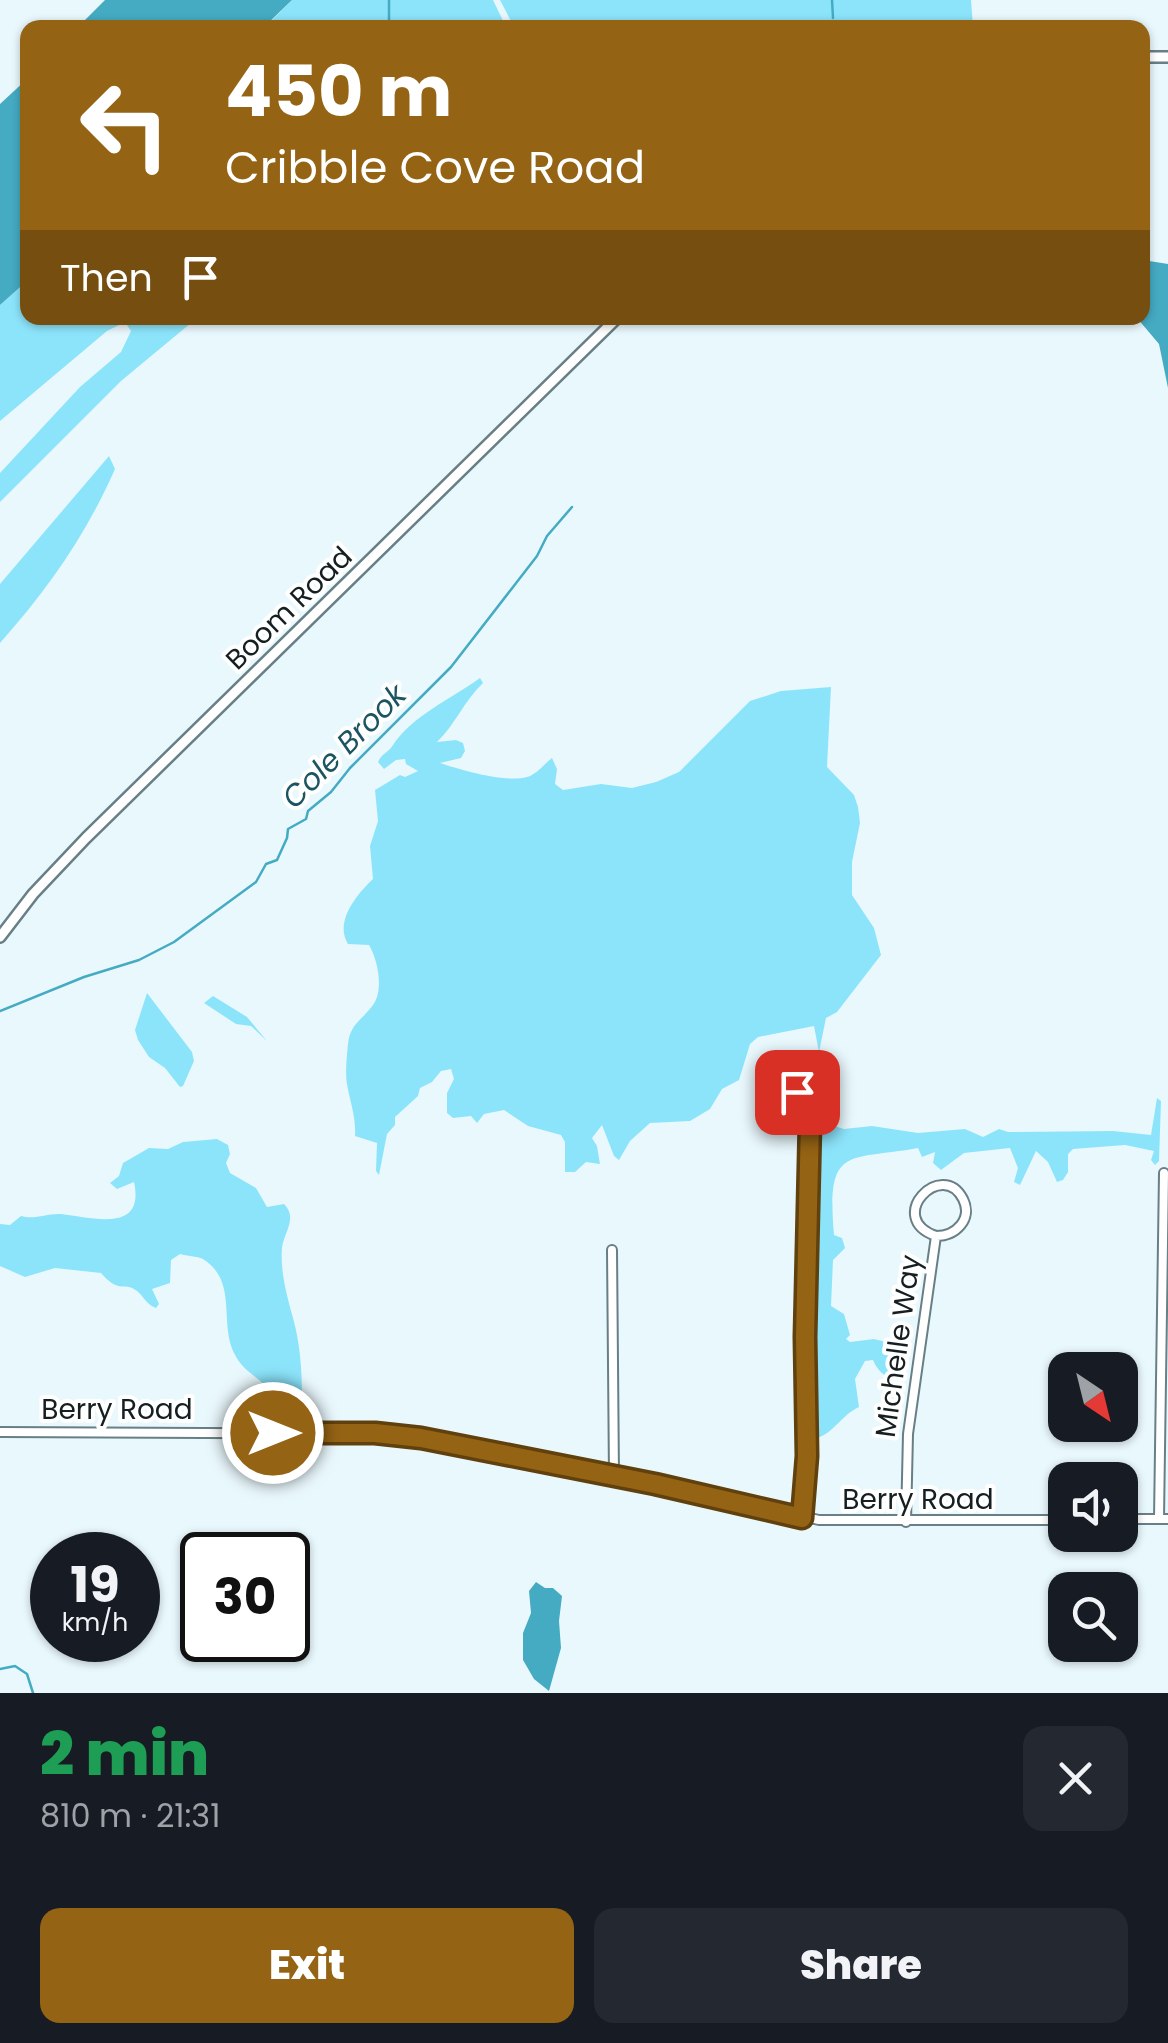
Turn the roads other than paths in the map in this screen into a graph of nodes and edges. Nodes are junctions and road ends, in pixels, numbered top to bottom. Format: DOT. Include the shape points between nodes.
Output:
graph roads {
  1 [pos="610,325"];
  2 [pos="0,937"];
  3 [pos="797,1092"];
  4 [pos="1164,1173"];
  5 [pos="936,1236"];
  6 [pos="612,1250"];
  7 [pos="0,1432"];
  8 [pos="614,1476"];
  9 [pos="802,1518"];
  10 [pos="1164,1519"];
  11 [pos="1048,1520"];
  12 [pos="1138,1520"];
  13 [pos="906,1522"];
  1 -- 2 [label="street, Boom Road" via="96,829"];
  3 -- 9 [label="street" via="810,1122"];
  4 -- 10 [label="street"];
  5 -- 5 [label="street, Michelle Way" via="958,1228 966,1214 957,1192 942,1186 926,1190 915,1212 922,1228"];
  5 -- 13 [label="street, Michelle Way" via="908,1434"];
  6 -- 8 [label="street"];
  7 -- 8 [label="street, Berry Road" via="392,1434"];
  8 -- 9 [label="street, Berry Road"];
  9 -- 13 [label="street, Berry Road"];
  10 -- 12 [label="street"];
  11 -- 13 [label="street, Berry Road"];
}
